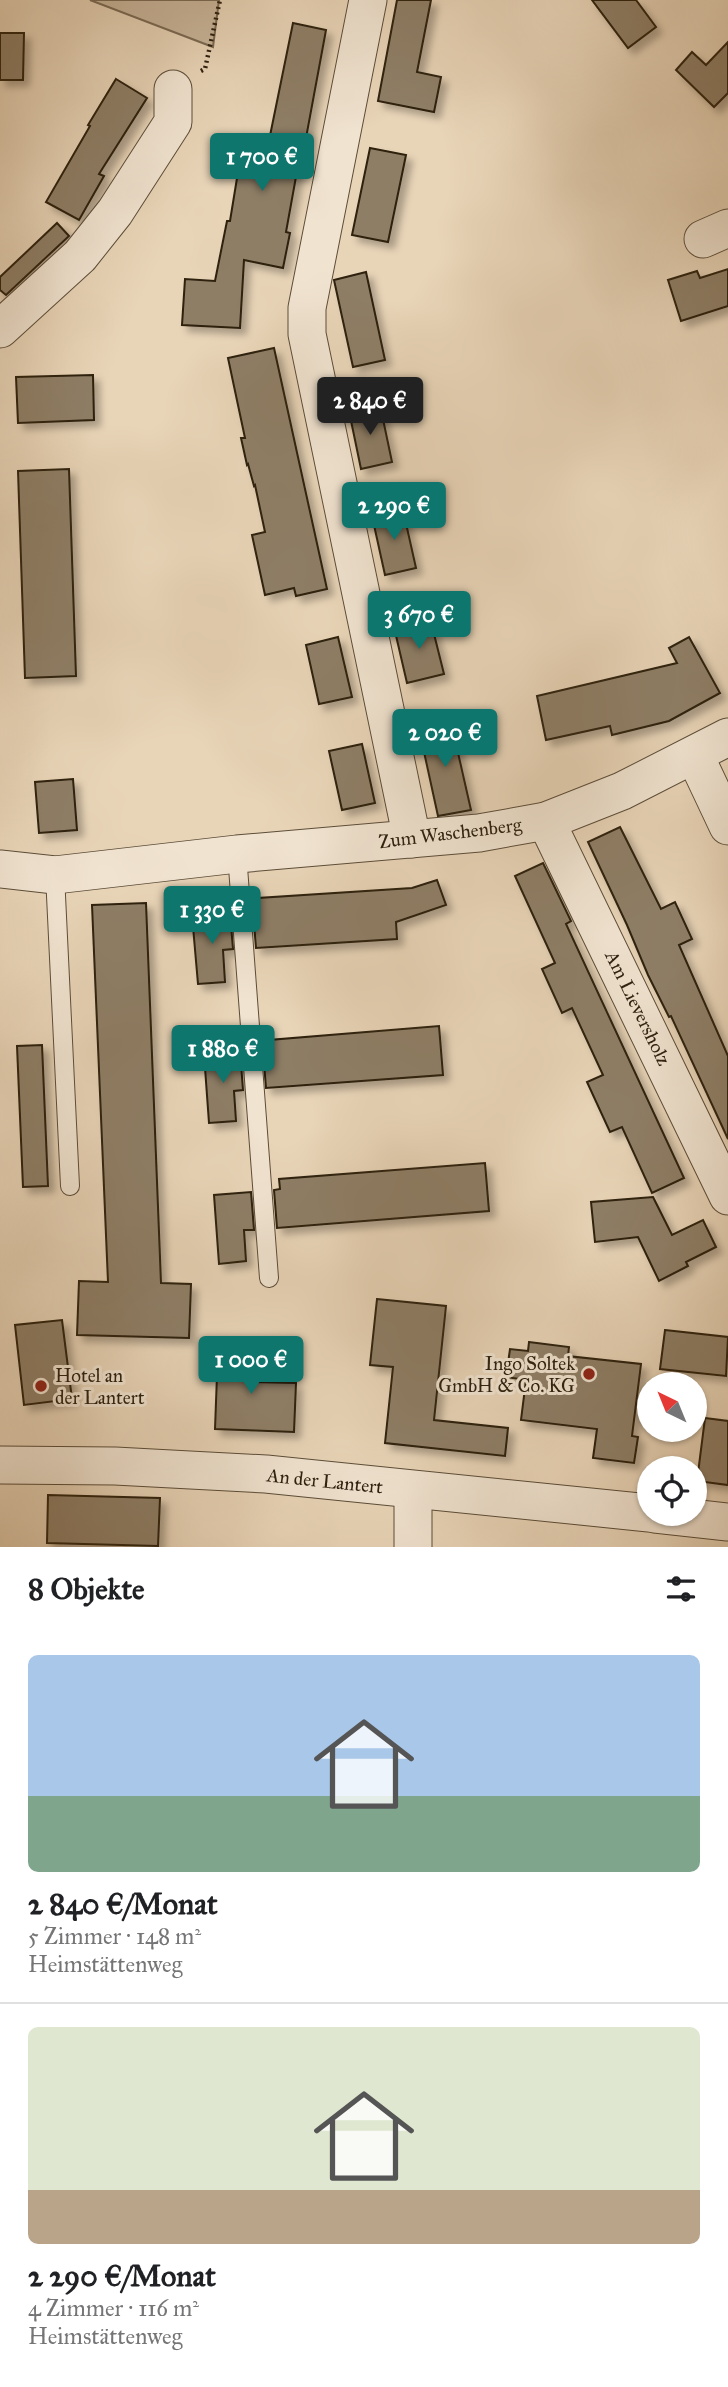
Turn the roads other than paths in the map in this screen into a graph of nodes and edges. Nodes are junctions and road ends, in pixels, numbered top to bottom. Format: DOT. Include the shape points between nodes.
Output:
graph roads {
  1 [pos="368,0"];
  2 [pos="173,89"];
  3 [pos="0,329"];
  4 [pos="728,737"];
  5 [pos="695,756"];
  6 [pos="546,821"];
  7 [pos="728,825"];
  8 [pos="412,839"];
  9 [pos="237,855"];
  10 [pos="0,869"];
  11 [pos="55,875"];
  12 [pos="70,1186"];
  13 [pos="728,1196"];
  14 [pos="269,1278"];
  15 [pos="0,1465"];
  16 [pos="413,1491"];
  17 [pos="637,1512"];
  18 [pos="707,1520"];
  19 [pos="728,1522"];
  20 [pos="413,1547"];
  1 -- 8 [label="street" via="307,308 307,334"];
  2 -- 3 [label="street" via="173,122 114,212 80,256"];
  4 -- 5 [label="street, Zum Waschenberg"];
  5 -- 6 [label="street, Zum Waschenberg"];
  5 -- 7 [label="street"];
  6 -- 8 [label="street, Zum Waschenberg"];
  6 -- 13 [label="street, Am Lieversholz"];
  8 -- 9 [label="street, Zum Waschenberg"];
  9 -- 11 [label="street, Zum Waschenberg"];
  9 -- 14 [label="lane"];
  10 -- 11 [label="street, Zum Waschenberg"];
  11 -- 12 [label="lane"];
  15 -- 16 [label="street, An der Lantert" via="252,1474"];
  16 -- 17 [label="street, An der Lantert"];
  16 -- 20 [label="street"];
  18 -- 19 [label="street"];
}
